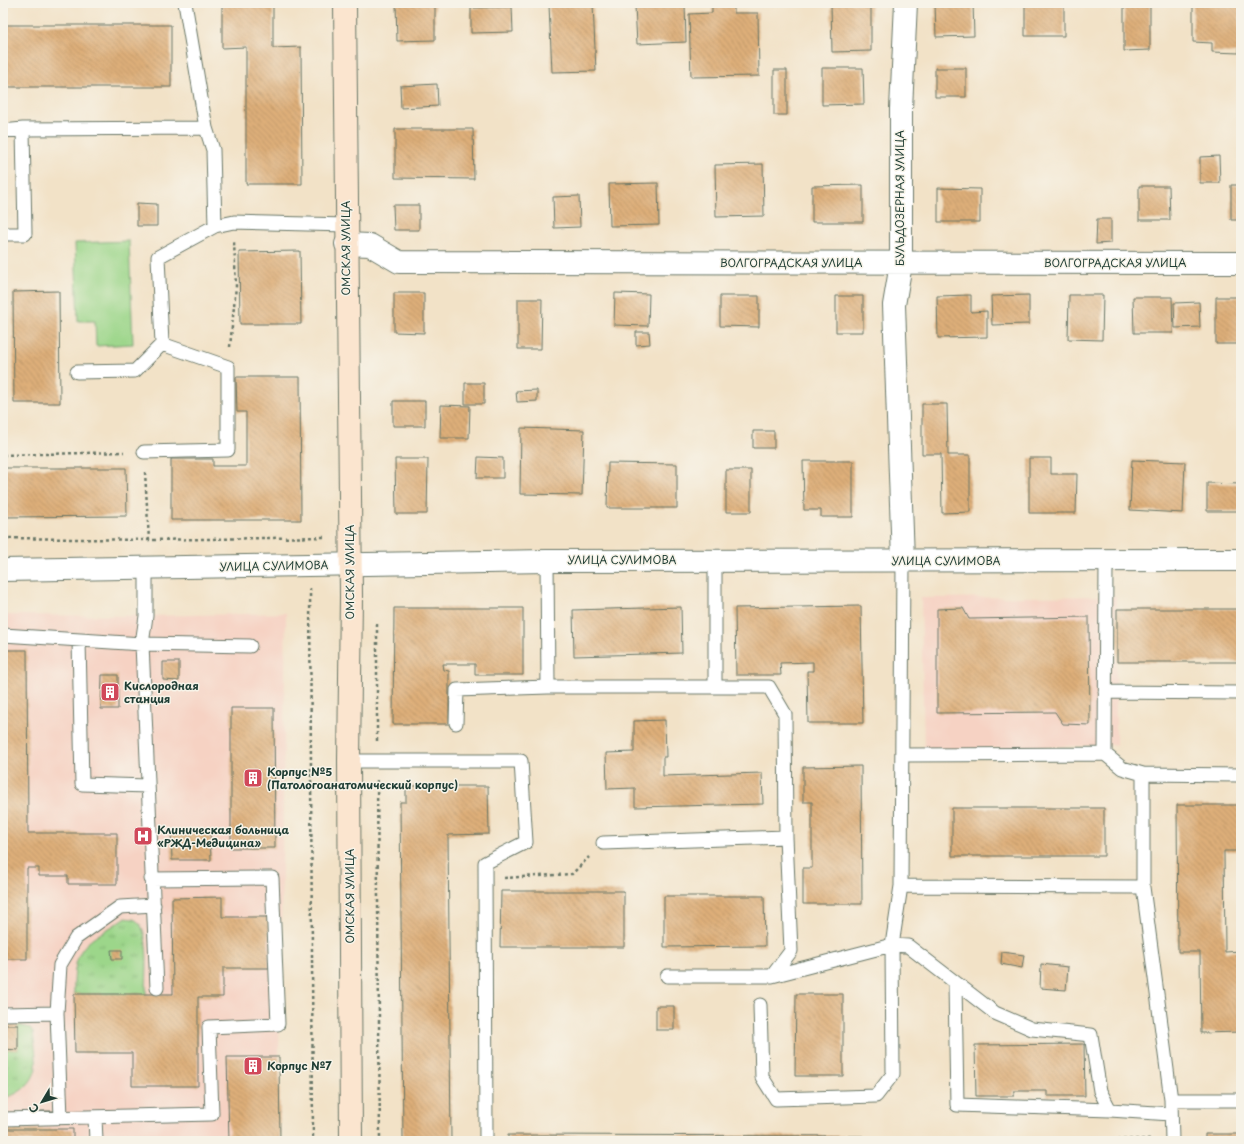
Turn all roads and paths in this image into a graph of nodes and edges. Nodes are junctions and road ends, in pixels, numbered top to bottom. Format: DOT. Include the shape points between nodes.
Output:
graph roads {
  1 [pos="184,3"];
  2 [pos="345,3"];
  3 [pos="906,3"];
  4 [pos="206,128"];
  5 [pos="23,129"];
  6 [pos="3,131"];
  7 [pos="234,222"];
  8 [pos="214,226"];
  9 [pos="3,234"];
  10 [pos="346,235"];
  11 [pos="1241,263"];
  12 [pos="901,264"];
  13 [pos="162,344"];
  14 [pos="228,367"];
  15 [pos="77,372"];
  16 [pos="144,452"];
  17 [pos="3,455"];
  18 [pos="350,536"];
  19 [pos="3,538"];
  20 [pos="310,538"];
  21 [pos="149,540"];
  22 [pos="715,560"];
  23 [pos="903,560"];
  24 [pos="1241,560"];
  25 [pos="546,561"];
  26 [pos="1106,561"];
  27 [pos="350,565"];
  28 [pos="310,566"];
  29 [pos="146,568"];
  30 [pos="3,570"];
  31 [pos="377,620"];
  32 [pos="3,635"];
  33 [pos="79,640"];
  34 [pos="142,644"];
  35 [pos="250,646"];
  36 [pos="548,687"];
  37 [pos="715,687"];
  38 [pos="1106,692"];
  39 [pos="1241,693"];
  40 [pos="456,723"];
  41 [pos="1105,754"];
  42 [pos="902,756"];
  43 [pos="349,761"];
  44 [pos="377,761"];
  45 [pos="1143,774"];
  46 [pos="1241,775"];
  47 [pos="148,786"];
  48 [pos="786,837"];
  49 [pos="603,843"];
  50 [pos="514,877"];
  51 [pos="152,878"];
  52 [pos="901,886"];
  53 [pos="1143,887"];
  54 [pos="154,905"];
  55 [pos="892,944"];
  56 [pos="667,976"];
  57 [pos="772,976"];
  58 [pos="955,982"];
  59 [pos="157,988"];
  60 [pos="760,1005"];
  61 [pos="57,1013"];
  62 [pos="3,1014"];
  63 [pos="1171,1100"];
  64 [pos="1241,1100"];
  65 [pos="1110,1110"];
  66 [pos="1171,1114"];
  67 [pos="95,1117"];
  68 [pos="61,1118"];
  69 [pos="3,1119"];
  70 [pos="1172,1140"];
  71 [pos="96,1141"];
  72 [pos="312,1141"];
  73 [pos="351,1141"];
  74 [pos="380,1141"];
  75 [pos="486,1141"];
  76 [pos="1069,1141"];
  1 -- 4 [label="lane"];
  2 -- 10 [label="street, ОМСКАЯ УЛИЦА"];
  3 -- 12 [label="street, БУЛЬДОЗЕРНАЯ УЛИЦА" via="901,110"];
  4 -- 5 [label="lane"];
  4 -- 8 [label="lane" via="214,150"];
  5 -- 6 [label="lane"];
  5 -- 9 [label="lane" via="25,234"];
  7 -- 8 [label="lane"];
  7 -- 10 [label="lane"];
  7 -- 14 [label="path" via="238,287"];
  8 -- 13 [label="lane" via="158,257"];
  10 -- 12 [label="street, ВОЛГОГРАДСКАЯ УЛИЦА" via="399,262"];
  10 -- 18 [label="street, ОМСКАЯ УЛИЦА"];
  11 -- 12 [label="street, ВОЛГОГРАДСКАЯ УЛИЦА"];
  12 -- 23 [label="street, БУЛЬДОЗЕРНАЯ УЛИЦА" via="894,305"];
  13 -- 14 [label="lane"];
  13 -- 15 [label="lane" via="135,371"];
  14 -- 16 [label="lane" via="228,450"];
  16 -- 17 [label="path"];
  16 -- 21 [label="path"];
  18 -- 20 [label="path"];
  18 -- 27 [label="street, ОМСКАЯ УЛИЦА"];
  19 -- 21 [label="path"];
  20 -- 21 [label="path"];
  20 -- 28 [label="path"];
  22 -- 23 [label="street, УЛИЦА СУЛИМОВА"];
  22 -- 25 [label="street, УЛИЦА СУЛИМОВА"];
  22 -- 37 [label="lane"];
  23 -- 26 [label="street, УЛИЦА СУЛИМОВА"];
  23 -- 42 [label="lane"];
  24 -- 26 [label="street, УЛИЦА СУЛИМОВА"];
  25 -- 27 [label="street, УЛИЦА СУЛИМОВА"];
  25 -- 36 [label="lane"];
  26 -- 38 [label="lane"];
  27 -- 28 [label="street, УЛИЦА СУЛИМОВА"];
  27 -- 43 [label="street, ОМСКАЯ УЛИЦА"];
  28 -- 29 [label="street, УЛИЦА СУЛИМОВА"];
  28 -- 72 [label="path"];
  29 -- 30 [label="street, УЛИЦА СУЛИМОВА"];
  29 -- 34 [label="lane" via="146,616"];
  31 -- 44 [label="path"];
  32 -- 33 [label="lane"];
  33 -- 34 [label="lane"];
  33 -- 47 [label="lane" via="82,784"];
  34 -- 35 [label="lane"];
  34 -- 47 [label="lane"];
  36 -- 37 [label="lane"];
  36 -- 40 [label="lane" via="457,690"];
  37 -- 48 [label="lane" via="769,687 785,714"];
  38 -- 39 [label="lane"];
  38 -- 41 [label="lane"];
  41 -- 42 [label="lane"];
  41 -- 45 [label="lane" via="1122,768"];
  42 -- 52 [label="lane"];
  43 -- 44 [label="lane"];
  43 -- 73 [label="street, ОМСКАЯ УЛИЦА"];
  44 -- 74 [label="path"];
  44 -- 75 [label="lane" via="521,761 526,842 485,863"];
  45 -- 46 [label="lane"];
  45 -- 53 [label="lane"];
  47 -- 51 [label="lane"];
  48 -- 49 [label="lane"];
  48 -- 57 [label="lane" via="791,951"];
  49 -- 50 [label="path" via="572,874"];
  51 -- 54 [label="lane"];
  51 -- 67 [label="lane" via="272,878 278,1024 208,1027 212,1114"];
  52 -- 53 [label="lane"];
  52 -- 55 [label="lane"];
  53 -- 63 [label="lane"];
  54 -- 59 [label="lane"];
  54 -- 61 [label="lane" via="120,907 76,938 60,965"];
  55 -- 57 [label="lane"];
  55 -- 58 [label="lane" via="908,946"];
  55 -- 60 [label="lane" via="893,1074 876,1096 776,1099 762,1077"];
  56 -- 57 [label="lane"];
  58 -- 65 [label="lane" via="995,1013 1032,1029 1091,1036 1100,1091"];
  58 -- 65 [label="lane" via="958,1105"];
  61 -- 62 [label="lane"];
  61 -- 68 [label="lane"];
  63 -- 64 [label="lane"];
  63 -- 66 [label="lane"];
  65 -- 66 [label="lane"];
  66 -- 70 [label="lane"];
  67 -- 68 [label="lane"];
  67 -- 71 [label="lane"];
  68 -- 69 [label="lane"];
  70 -- 76 [label="path"];
}
